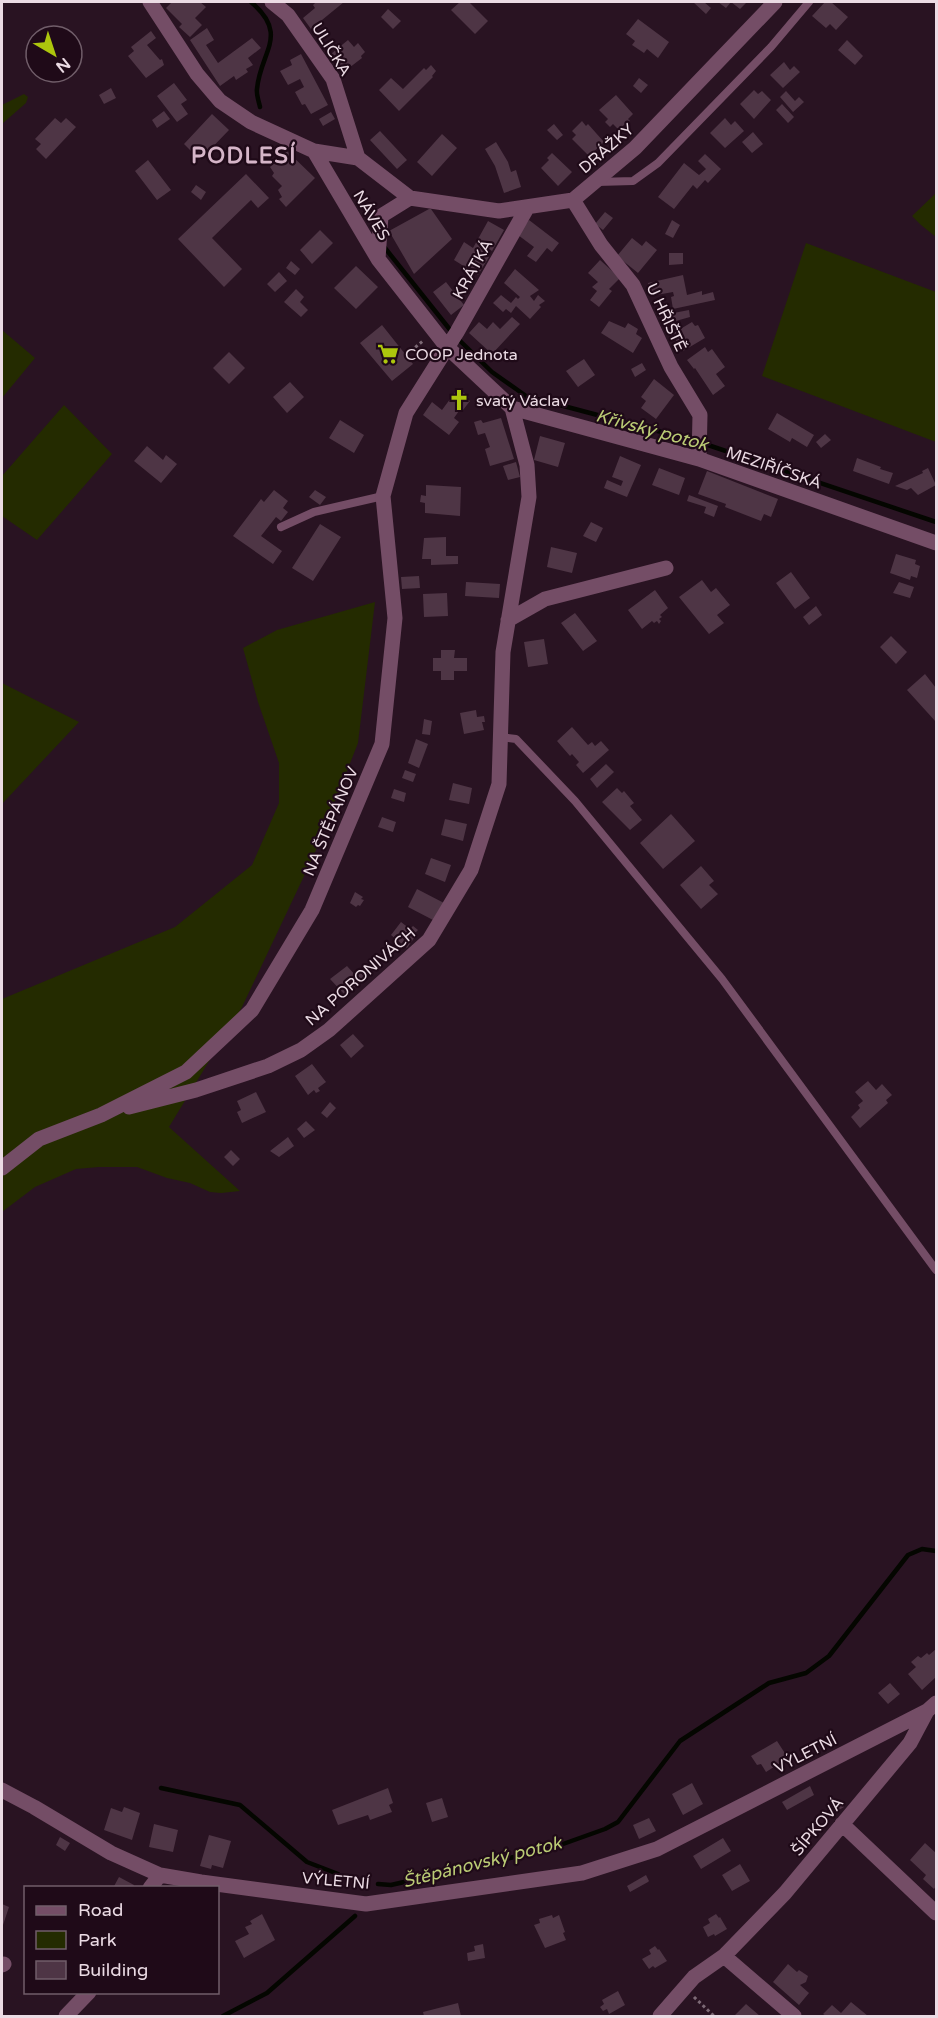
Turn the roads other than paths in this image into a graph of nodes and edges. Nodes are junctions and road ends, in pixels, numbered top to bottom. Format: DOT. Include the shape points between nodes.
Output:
graph roads {
  1 [pos="150,2"];
  2 [pos="272,2"];
  3 [pos="775,2"];
  4 [pos="809,2"];
  5 [pos="314,151"];
  6 [pos="358,158"];
  7 [pos="594,183"];
  8 [pos="410,198"];
  9 [pos="573,200"];
  10 [pos="527,208"];
  11 [pos="378,259"];
  12 [pos="452,339"];
  13 [pos="512,408"];
  14 [pos="699,454"];
  15 [pos="382,496"];
  16 [pos="280,527"];
  17 [pos="936,543"];
  18 [pos="666,568"];
  19 [pos="508,620"];
  20 [pos="501,737"];
  21 [pos="101,1115"];
  22 [pos="2,1168"];
  23 [pos="936,1270"];
  24 [pos="932,1707"];
  25 [pos="2,1790"];
  26 [pos="842,1824"];
  27 [pos="160,1875"];
  28 [pos="151,1886"];
  29 [pos="936,1913"];
  30 [pos="724,1956"];
  31 [pos="87,1994"];
  32 [pos="66,2016"];
  33 [pos="660,2016"];
  34 [pos="794,2016"];
  1 -- 5 [label="street" via="197,74 220,101 251,122"];
  2 -- 6 [label="street, ULIČKA" via="288,15 333,79"];
  3 -- 7 [label="street, DRÁŽKY" via="635,148"];
  4 -- 7 [label="lane" via="771,47 658,163 633,181"];
  5 -- 6 [label="street, NÁVES"];
  5 -- 11 [label="street, NÁVES"];
  6 -- 8 [label="street, NÁVES"];
  7 -- 9 [label="street, DRÁŽKY"];
  8 -- 10 [label="street, DRÁŽKY" via="499,211"];
  8 -- 11 [label="street, NÁVES" via="381,216"];
  9 -- 10 [label="street, DRÁŽKY"];
  9 -- 14 [label="street, U HŘIŠTĚ" via="633,285 671,367 700,415"];
  10 -- 12 [label="street, KRÁTKÁ"];
  11 -- 12 [label="street, MEZIŘÍČSKÁ"];
  12 -- 13 [label="street, MEZIŘÍČSKÁ"];
  12 -- 15 [label="street, NA ŠTĚPÁNOV" via="406,413"];
  13 -- 14 [label="street, MEZIŘÍČSKÁ"];
  13 -- 19 [label="street, NA PORONIVÁCH" via="527,465 529,497"];
  14 -- 17 [label="street, MEZIŘÍČSKÁ"];
  15 -- 16 [label="lane" via="314,512"];
  15 -- 21 [label="street, NA ŠTĚPÁNOV" via="395,618 382,744 312,910 252,1010 186,1072"];
  18 -- 19 [label="street" via="545,599"];
  19 -- 20 [label="street, NA PORONIVÁCH" via="503,652"];
  20 -- 21 [label="street, NA PORONIVÁCH" via="499,784 471,870 429,940 329,1030 301,1050 268,1066 196,1090"];
  20 -- 23 [label="lane" via="516,739 575,801 715,970"];
  21 -- 22 [label="street, NA ŠTĚPÁNOV" via="39,1139"];
  24 -- 26 [label="street, ŠÍPKOVÁ" via="910,1743"];
  24 -- 27 [label="street, VÝLETNÍ" via="657,1849 582,1873 366,1904"];
  25 -- 27 [label="street, VÝLETNÍ" via="111,1853"];
  26 -- 29 [label="street"];
  26 -- 30 [label="street, ŠÍPKOVÁ"];
  27 -- 28 [label="street"];
  30 -- 33 [label="street, ŠÍPKOVÁ" via="694,1977"];
  30 -- 34 [label="street"];
  31 -- 32 [label="street"];
}
